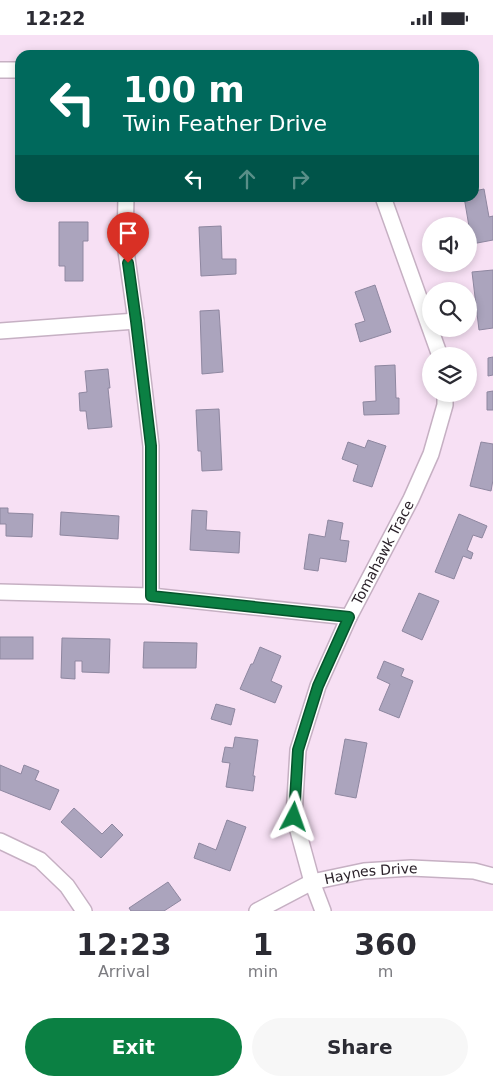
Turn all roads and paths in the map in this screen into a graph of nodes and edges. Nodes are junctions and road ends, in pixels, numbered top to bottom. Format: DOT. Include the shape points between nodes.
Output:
graph roads {
  1 [pos="0,70"];
  2 [pos="15,71"];
  3 [pos="126,202"];
  4 [pos="385,202"];
  5 [pos="136,321"];
  6 [pos="0,331"];
  7 [pos="437,347"];
  8 [pos="445,402"];
  9 [pos="0,591"];
  10 [pos="151,596"];
  11 [pos="349,617"];
  12 [pos="0,841"];
  13 [pos="493,876"];
  14 [pos="312,882"];
  15 [pos="84,911"];
  16 [pos="257,911"];
  17 [pos="323,911"];
  1 -- 2 [label="street"];
  3 -- 5 [label="street" via="125,244"];
  4 -- 7 [label="street"];
  5 -- 6 [label="street"];
  5 -- 10 [label="street" via="151,446"];
  8 -- 11 [label="street, Tomahawk Trace" via="431,454 412,499"];
  9 -- 10 [label="street"];
  10 -- 11 [label="street"];
  11 -- 14 [label="street, Tomahawk Trace" via="318,686 298,750 294,817"];
  12 -- 15 [label="street" via="40,860 67,886"];
  13 -- 14 [label="street, Haynes Drive" via="474,871 412,868 364,871"];
  14 -- 16 [label="street, Haynes Drive"];
  14 -- 17 [label="street, Tomahawk Trace"];
}
